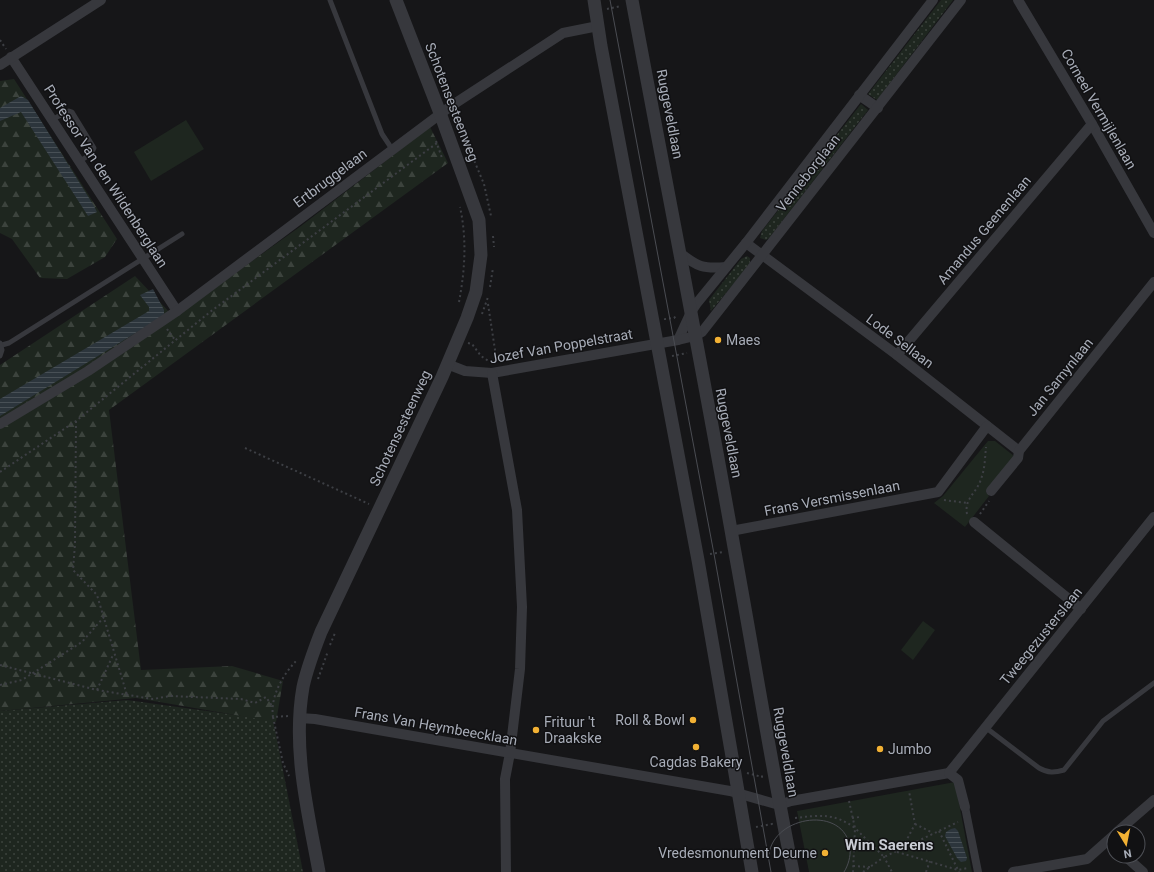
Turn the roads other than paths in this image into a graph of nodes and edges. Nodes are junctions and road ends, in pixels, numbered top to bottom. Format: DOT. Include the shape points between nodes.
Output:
graph roads {
  1 [pos="101,0"];
  2 [pos="330,0"];
  3 [pos="396,0"];
  4 [pos="933,0"];
  5 [pos="961,0"];
  6 [pos="1018,0"];
  7 [pos="632,1"];
  8 [pos="595,6"];
  9 [pos="598,26"];
  10 [pos="11,57"];
  11 [pos="0,65"];
  12 [pos="859,95"];
  13 [pos="878,108"];
  14 [pos="440,113"];
  15 [pos="53,119"];
  16 [pos="1092,124"];
  17 [pos="392,149"];
  18 [pos="80,161"];
  19 [pos="1154,233"];
  20 [pos="182,234"];
  21 [pos="746,243"];
  22 [pos="680,253"];
  23 [pos="761,256"];
  24 [pos="143,259"];
  25 [pos="726,267"];
  26 [pos="1154,282"];
  27 [pos="690,307"];
  28 [pos="177,311"];
  29 [pos="678,340"];
  30 [pos="696,341"];
  31 [pos="657,343"];
  32 [pos="1,344"];
  33 [pos="897,355"];
  34 [pos="0,356"];
  35 [pos="447,364"];
  36 [pos="497,369"];
  37 [pos="0,424"];
  38 [pos="984,430"];
  39 [pos="1019,451"];
  40 [pos="991,491"];
  41 [pos="1154,517"];
  42 [pos="974,522"];
  43 [pos="731,531"];
  44 [pos="1080,609"];
  45 [pos="1154,683"];
  46 [pos="294,717"];
  47 [pos="985,727"];
  48 [pos="510,753"];
  49 [pos="949,773"];
  50 [pos="738,793"];
  51 [pos="1154,800"];
  52 [pos="965,807"];
  53 [pos="785,813"];
  54 [pos="1126,824"];
  55 [pos="1106,845"];
  56 [pos="1134,864"];
  57 [pos="318,872"];
  58 [pos="506,872"];
  59 [pos="752,872"];
  60 [pos="793,872"];
  61 [pos="978,872"];
  62 [pos="1013,872"];
  63 [pos="1142,872"];
  1 -- 10 [label="street"];
  2 -- 17 [label="lane" via="382,134"];
  3 -- 14 [label="street, Schotensesteenweg"];
  4 -- 12 [label="street, Venneborglaan"];
  5 -- 13 [label="street, Venneborglaan"];
  6 -- 16 [label="street, Corneel Vermijlenlaan"];
  7 -- 22 [label="street, Ruggeveldlaan"];
  8 -- 9 [label="street"];
  9 -- 14 [label="street, Ertbruggelaan" via="563,33"];
  9 -- 31 [label="street"];
  10 -- 11 [label="street"];
  10 -- 15 [label="street, Professor Van den Wildenberglaan"];
  12 -- 13 [label="street"];
  12 -- 21 [label="street, Venneborglaan"];
  13 -- 23 [label="street, Venneborglaan"];
  14 -- 17 [label="street, Ertbruggelaan"];
  14 -- 35 [label="street, Schotensesteenweg" via="479,220 481,255 476,292"];
  15 -- 18 [label="street, Professor Van den Wildenberglaan"];
  15 -- 18 [label="lane" via="64,112 72,112 94,148 91,154"];
  16 -- 19 [label="street, Corneel Vermijlenlaan"];
  16 -- 33 [label="street, Amandus Geenenlaan"];
  17 -- 28 [label="street, Ertbruggelaan"];
  18 -- 24 [label="street, Professor Van den Wildenberglaan"];
  20 -- 24 [label="lane"];
  21 -- 23 [label="street"];
  21 -- 25 [label="street, Venneborglaan"];
  22 -- 25 [label="street" via="696,265 706,268"];
  22 -- 27 [label="street, Ruggeveldlaan"];
  23 -- 30 [label="street, Venneborglaan"];
  23 -- 33 [label="street, Lode Sellaan"];
  24 -- 28 [label="street, Professor Van den Wildenberglaan"];
  24 -- 32 [label="lane" via="9,343"];
  25 -- 27 [label="street, Venneborglaan"];
  26 -- 39 [label="street, Jan Samynlaan"];
  27 -- 29 [label="street, Venneborglaan"];
  27 -- 30 [label="street, Ruggeveldlaan"];
  28 -- 37 [label="street, Ertbruggelaan" via="88,371"];
  29 -- 30 [label="street, Venneborglaan"];
  29 -- 31 [label="street, Venneborglaan"];
  30 -- 43 [label="street, Ruggeveldlaan"];
  31 -- 36 [label="street, Jozef Van Poppelstraat"];
  31 -- 50 [label="street"];
  32 -- 34 [label="lane"];
  33 -- 38 [label="street, Lode Sellaan"];
  35 -- 36 [label="street, Jozef Van Poppelstraat" via="465,371"];
  35 -- 46 [label="street, Schotensesteenweg" via="320,632"];
  36 -- 48 [label="street" via="517,510 521,593 520,669"];
  38 -- 39 [label="street, Lode Sellaan"];
  38 -- 43 [label="street, Frans Versmissenlaan" via="938,492"];
  39 -- 40 [label="street, Jan Samynlaan" via="1018,458"];
  41 -- 44 [label="street, Tweegezusterslaan"];
  42 -- 44 [label="street"];
  43 -- 53 [label="street, Ruggeveldlaan" via="774,775"];
  44 -- 47 [label="street, Tweegezusterslaan"];
  45 -- 47 [label="lane" via="1103,721 1064,770 1055,773 1039,768"];
  46 -- 48 [label="street, Frans Van Heymbeecklaan"];
  46 -- 57 [label="street, Schotensesteenweg"];
  47 -- 49 [label="street, Tweegezusterslaan"];
  48 -- 50 [label="street, Frans Van Heymbeecklaan"];
  48 -- 58 [label="street" via="505,779"];
  49 -- 52 [label="street" via="958,780"];
  49 -- 53 [label="street" via="790,801"];
  50 -- 53 [label="street, Frans Van Heymbeecklaan"];
  50 -- 59 [label="street"];
  51 -- 54 [label="street"];
  52 -- 61 [label="street"];
  53 -- 60 [label="street, Ruggeveldlaan"];
  55 -- 62 [label="street" via="1087,859"];
  56 -- 63 [label="street"];
}
